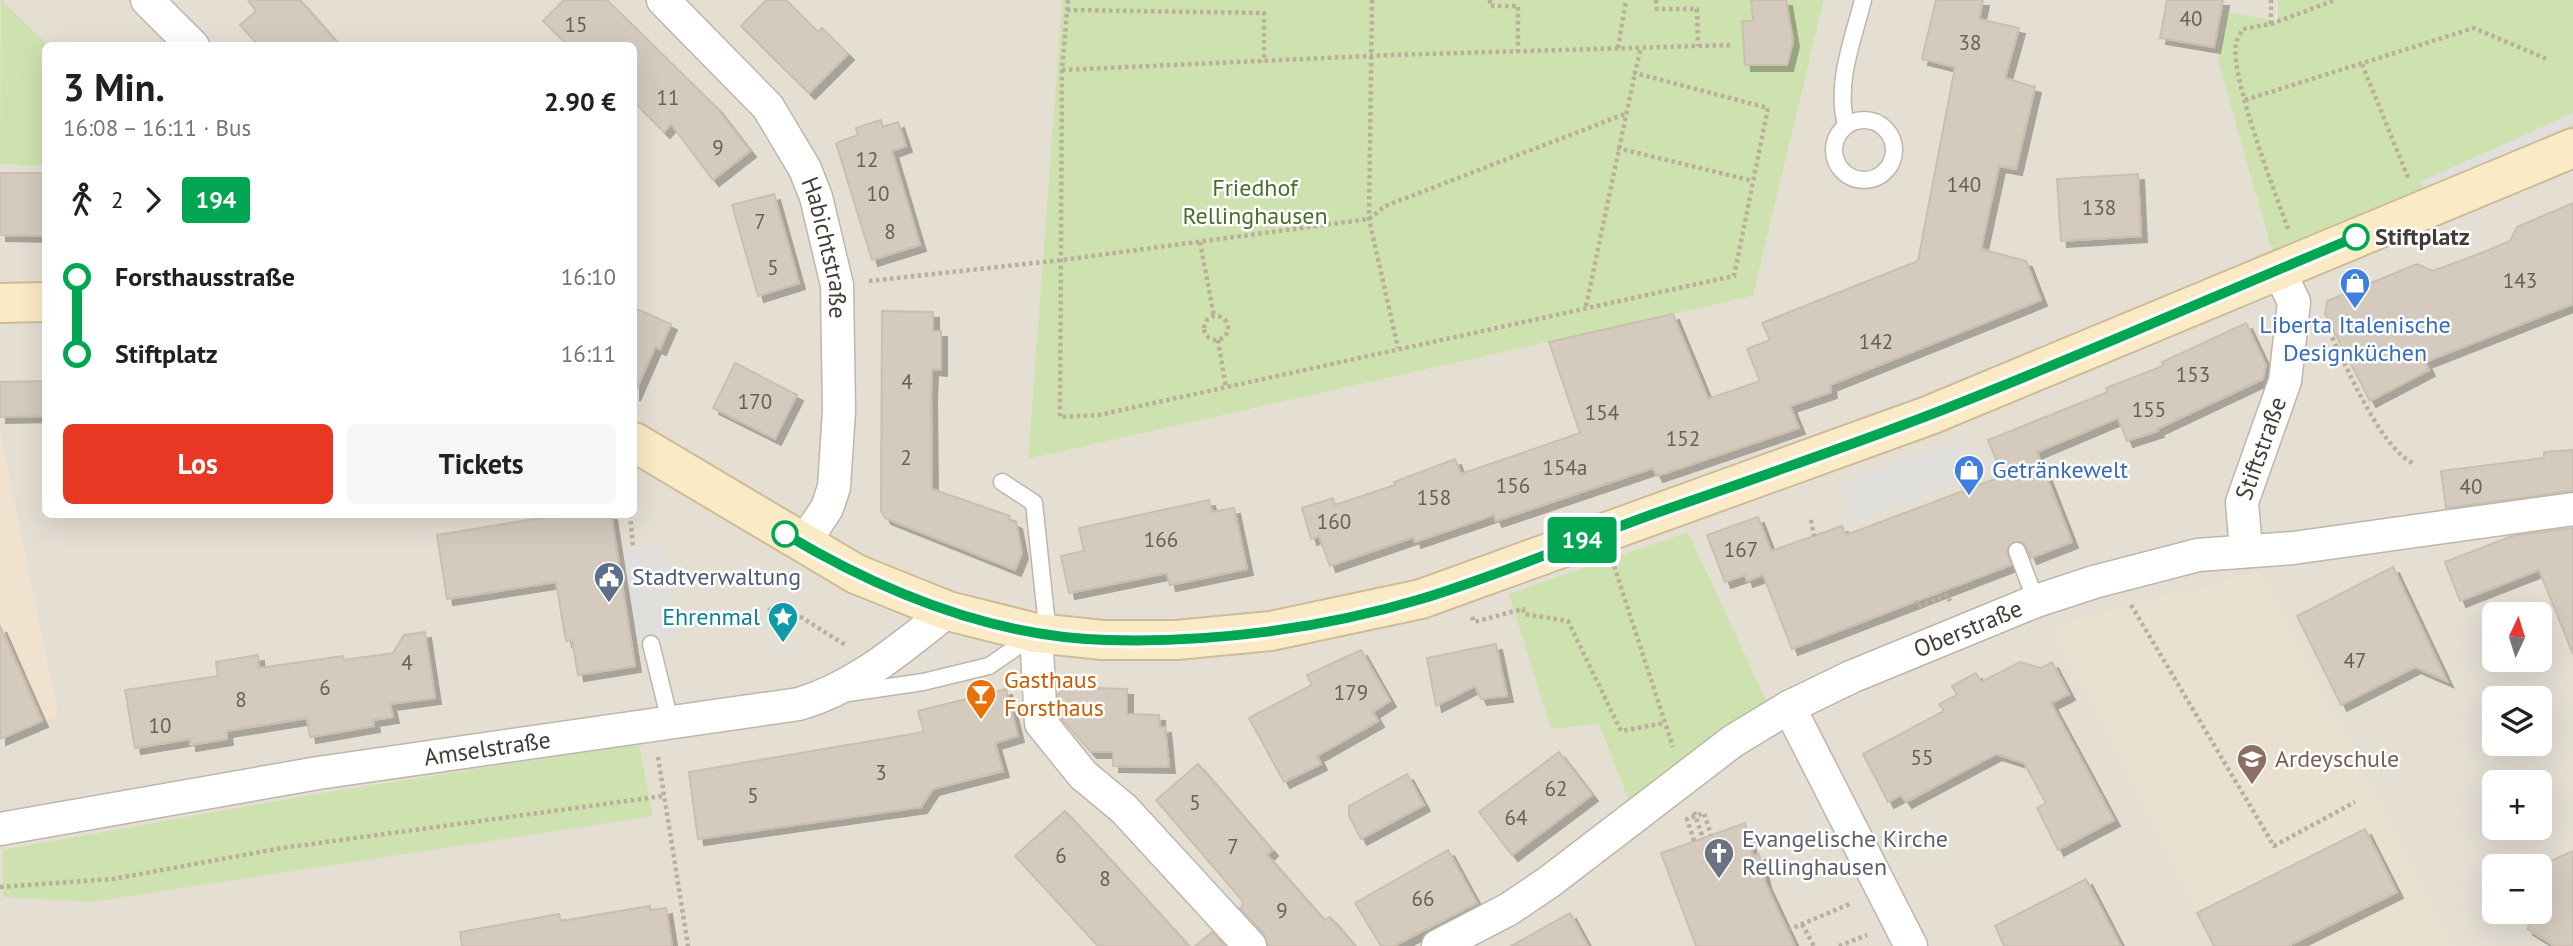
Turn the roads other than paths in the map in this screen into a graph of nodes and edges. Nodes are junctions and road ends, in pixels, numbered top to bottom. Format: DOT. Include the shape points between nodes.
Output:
graph roads {
  1 [pos="147,0"];
  2 [pos="663,0"];
  3 [pos="1863,0"];
  4 [pos="190,42"];
  5 [pos="1846,125"];
  6 [pos="2573,148"];
  7 [pos="2278,269"];
  8 [pos="42,302"];
  9 [pos="0,303"];
  10 [pos="637,444"];
  11 [pos="1002,482"];
  12 [pos="2573,509"];
  13 [pos="803,544"];
  14 [pos="2246,550"];
  15 [pos="2017,551"];
  16 [pos="2036,601"];
  17 [pos="948,611"];
  18 [pos="1042,634"];
  19 [pos="651,644"];
  20 [pos="825,696"];
  21 [pos="1788,707"];
  22 [pos="661,722"];
  23 [pos="0,829"];
  24 [pos="1250,946"];
  25 [pos="1438,946"];
  26 [pos="1912,946"];
  1 -- 4 [label="street"];
  2 -- 13 [label="street, Habichtstraße" via="752,88 782,127 816,197 837,285 839,411 834,487 827,508"];
  3 -- 5 [label="lane" via="1842,85"];
  6 -- 7 [label="main road"];
  7 -- 14 [label="street, Stiftstraße" via="2294,303 2285,381 2242,502"];
  7 -- 18 [label="main road" via="1930,415 1389,607 1271,631 1175,640"];
  8 -- 9 [label="main road"];
  10 -- 13 [label="main road"];
  11 -- 18 [label="lane" via="1034,503"];
  12 -- 14 [label="street, Oberstraße" via="2293,548"];
  13 -- 17 [label="main road" via="866,578"];
  14 -- 16 [label="street, Oberstraße" via="2198,555"];
  15 -- 16 [label="lane"];
  16 -- 21 [label="street, Oberstraße"];
  17 -- 18 [label="main road"];
  17 -- 20 [label="street, Amselstraße" via="878,666"];
  18 -- 20 [label="lane" via="989,666 923,682"];
  18 -- 24 [label="street" via="1041,723 1083,775 1124,809"];
  19 -- 22 [label="lane"];
  20 -- 22 [label="street, Amselstraße" via="799,704"];
  21 -- 25 [label="street, Oberstraße" via="1733,741 1509,909"];
  21 -- 26 [label="street"];
  22 -- 23 [label="street, Amselstraße"];
}
